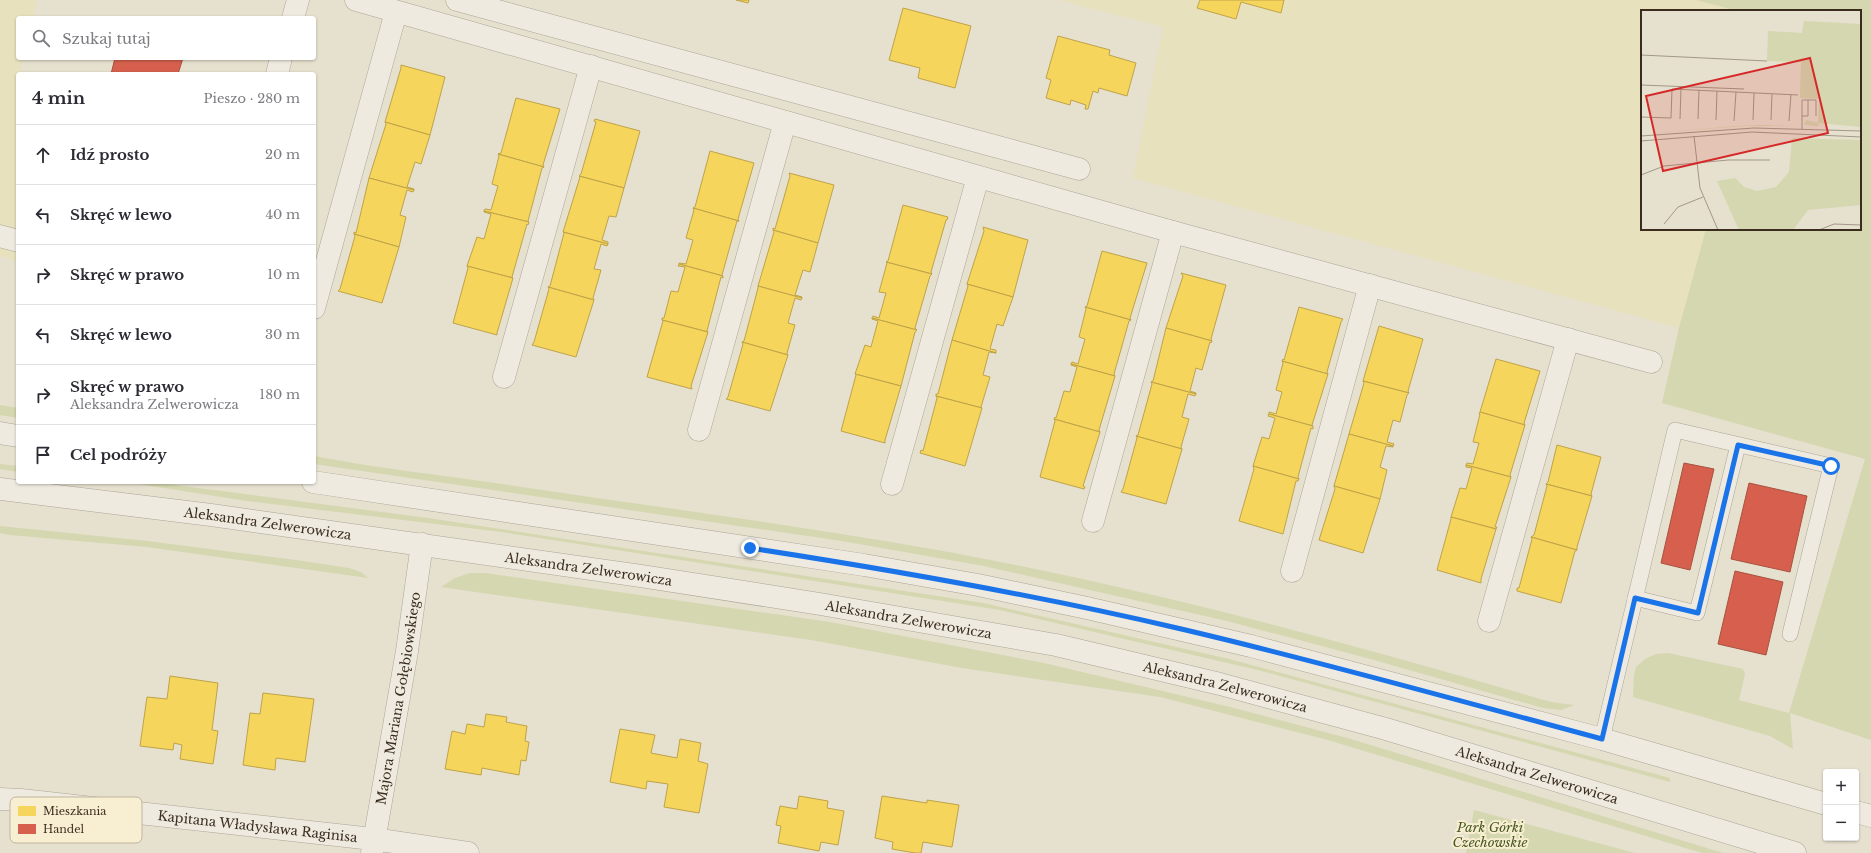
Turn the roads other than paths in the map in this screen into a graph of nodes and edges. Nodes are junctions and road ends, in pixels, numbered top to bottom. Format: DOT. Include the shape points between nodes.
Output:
graph roads {
  1 [pos="298,0"];
  2 [pos="356,0"];
  3 [pos="457,0"];
  4 [pos="396,12"];
  5 [pos="294,16"];
  6 [pos="280,60"];
  7 [pos="591,66"];
  8 [pos="278,72"];
  9 [pos="785,122"];
  10 [pos="1079,169"];
  11 [pos="978,177"];
  12 [pos="1173,232"];
  13 [pos="0,236"];
  14 [pos="16,241"];
  15 [pos="1370,285"];
  16 [pos="316,301"];
  17 [pos="1568,339"];
  18 [pos="1651,362"];
  19 [pos="504,377"];
  20 [pos="699,430"];
  21 [pos="0,434"];
  22 [pos="16,436"];
  23 [pos="1738,445"];
  24 [pos="316,482"];
  25 [pos="892,484"];
  26 [pos="0,489"];
  27 [pos="1092,521"];
  28 [pos="422,544"];
  29 [pos="1292,571"];
  30 [pos="1635,598"];
  31 [pos="1489,621"];
  32 [pos="1790,634"];
  33 [pos="1602,739"];
  34 [pos="0,799"];
  35 [pos="10,799"];
  36 [pos="1823,803"];
  37 [pos="1859,813"];
  38 [pos="142,816"];
  39 [pos="1871,816"];
  40 [pos="373,846"];
  41 [pos="468,853"];
  42 [pos="1795,853"];
  1 -- 5 [label="street"];
  2 -- 4 [label="street"];
  3 -- 10 [label="street"];
  4 -- 7 [label="street"];
  4 -- 16 [label="street"];
  6 -- 8 [label="street"];
  7 -- 9 [label="street"];
  7 -- 19 [label="street"];
  9 -- 11 [label="street"];
  9 -- 20 [label="street"];
  11 -- 12 [label="street"];
  11 -- 25 [label="street"];
  12 -- 15 [label="street"];
  12 -- 27 [label="street"];
  13 -- 14 [label="street"];
  15 -- 17 [label="street"];
  15 -- 29 [label="street"];
  17 -- 18 [label="street"];
  17 -- 31 [label="street"];
  21 -- 22 [label="street"];
  23 -- 30 [label="lane" via="1675,430"];
  23 -- 30 [label="lane" via="1698,613"];
  23 -- 32 [label="lane" via="1831,466"];
  24 -- 33 [label="street" via="864,565 978,586 1251,646"];
  26 -- 28 [label="street, Aleksandra Zelwerowicza"];
  28 -- 40 [label="street, Majora Mariana Gołębiowskiego" via="407,651"];
  28 -- 42 [label="street, Aleksandra Zelwerowicza" via="820,604 1056,645 1206,680 1371,725"];
  30 -- 33 [label="lane"];
  33 -- 36 [label="street"];
  34 -- 35 [label="street, Kapitana Władysława Raginisa"];
  37 -- 39 [label="street"];
  38 -- 40 [label="street, Kapitana Władysława Raginisa"];
  40 -- 41 [label="street, Kapitana Władysława Raginisa"];
}
